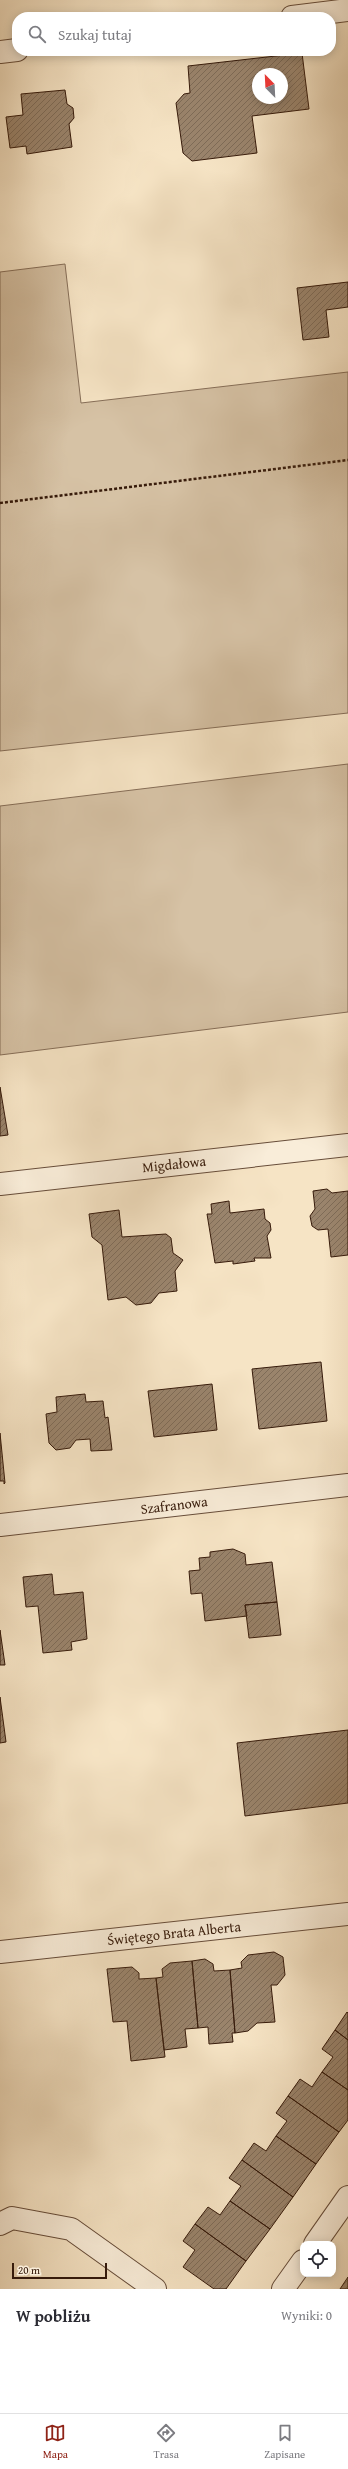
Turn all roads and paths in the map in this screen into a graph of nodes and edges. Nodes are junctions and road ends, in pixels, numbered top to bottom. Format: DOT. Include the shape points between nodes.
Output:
graph roads {
  1 [pos="348,10"];
  2 [pos="332,12"];
  3 [pos="12,51"];
  4 [pos="0,52"];
  5 [pos="348,460"];
  6 [pos="0,503"];
  7 [pos="348,1145"];
  8 [pos="0,1184"];
  9 [pos="348,1485"];
  10 [pos="0,1526"];
  11 [pos="348,1914"];
  12 [pos="0,1952"];
  13 [pos="348,2197"];
  14 [pos="0,2224"];
  15 [pos="317,2241"];
  16 [pos="300,2264"];
  17 [pos="155,2289"];
  18 [pos="283,2289"];
  1 -- 2 [label="street"];
  3 -- 4 [label="street"];
  5 -- 6 [label="path"];
  7 -- 8 [label="street, Migdałowa"];
  9 -- 10 [label="street, Szafranowa"];
  11 -- 12 [label="street, Świętego Brata Alberta"];
  13 -- 15 [label="street"];
  14 -- 17 [label="street" via="12,2218 71,2228"];
  16 -- 18 [label="street"];
}
